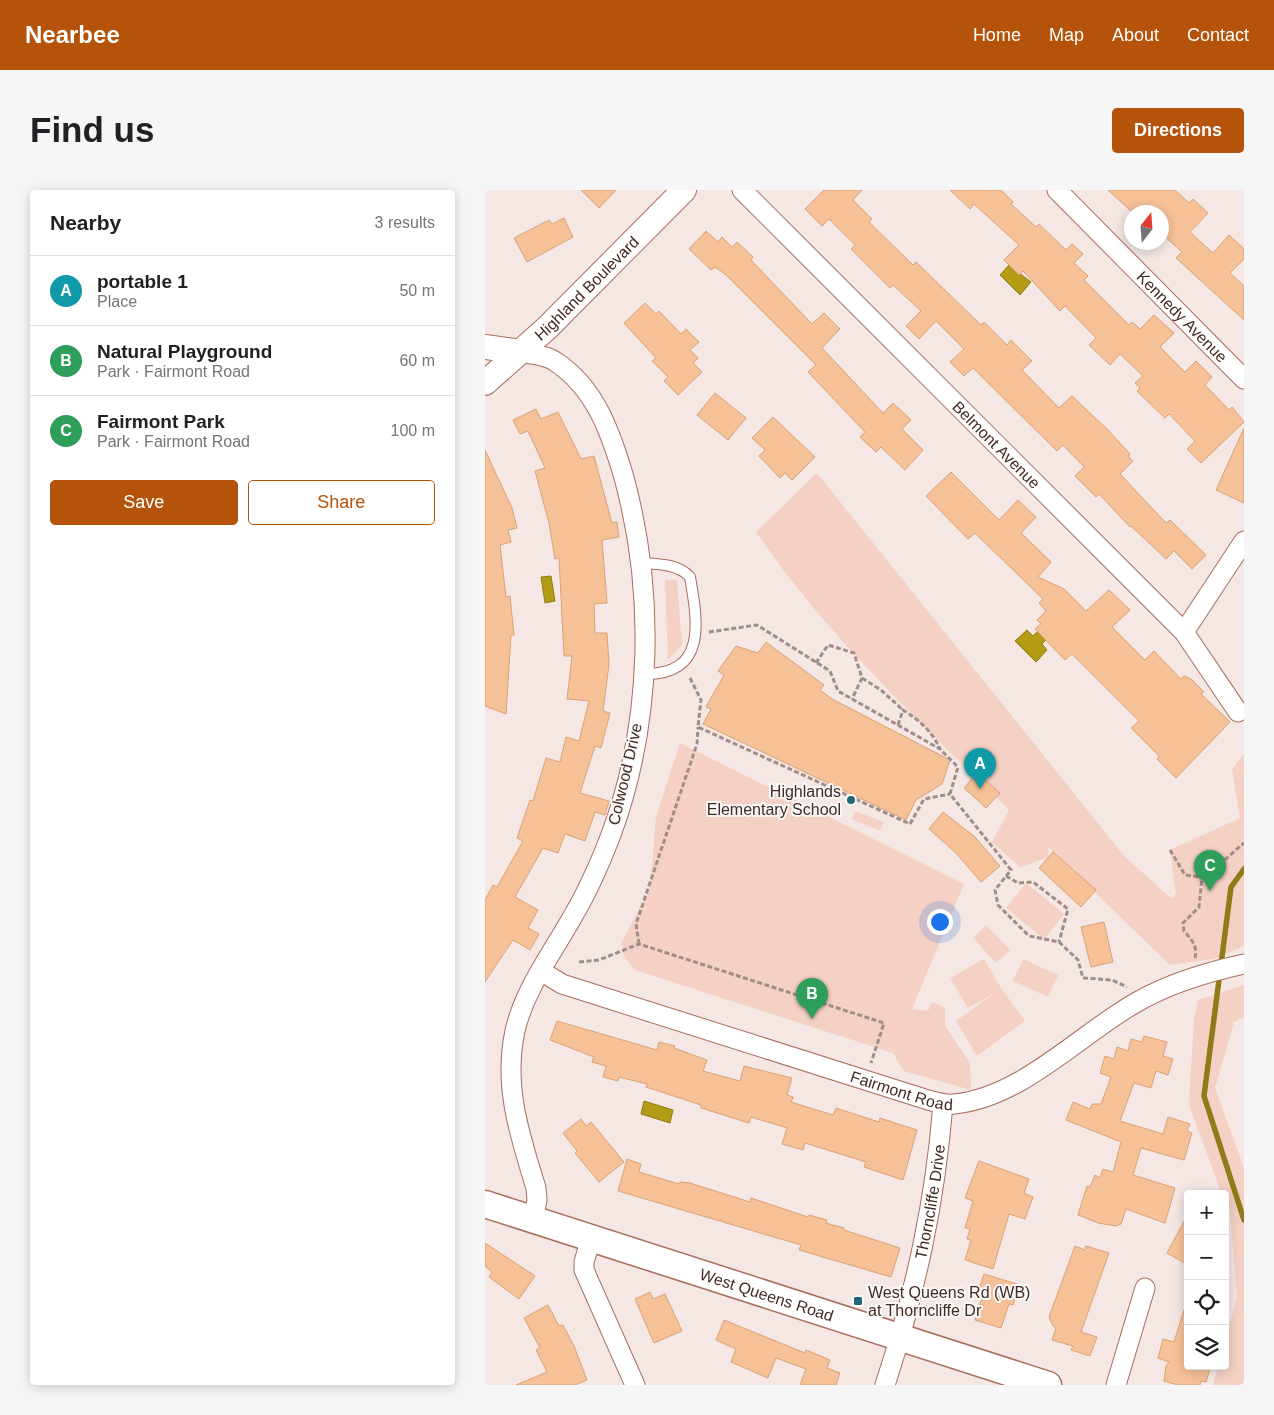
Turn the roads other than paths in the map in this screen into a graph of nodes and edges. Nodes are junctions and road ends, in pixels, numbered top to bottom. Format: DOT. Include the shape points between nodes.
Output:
graph roads {
  1 [pos="684,190"];
  2 [pos="742,190"];
  3 [pos="1057,190"];
  4 [pos="485,347"];
  5 [pos="521,352"];
  6 [pos="1244,379"];
  7 [pos="485,383"];
  8 [pos="1244,541"];
  9 [pos="642,563"];
  10 [pos="1184,632"];
  11 [pos="644,674"];
  12 [pos="1238,712"];
  13 [pos="1244,964"];
  14 [pos="541,971"];
  15 [pos="943,1104"];
  16 [pos="485,1204"];
  17 [pos="533,1220"];
  18 [pos="591,1238"];
  19 [pos="1145,1288"];
  20 [pos="900,1338"];
  21 [pos="635,1385"];
  22 [pos="885,1385"];
  23 [pos="1048,1385"];
  24 [pos="1117,1385"];
  1 -- 5 [label="street, Highland Boulevard"];
  2 -- 10 [label="street, Belmont Avenue"];
  3 -- 6 [label="street, Kennedy Avenue"];
  4 -- 5 [label="street"];
  5 -- 7 [label="street, Highland Boulevard"];
  5 -- 9 [label="street, Colwood Drive" via="555,361 581,385 599,409 613,441 631,505"];
  8 -- 10 [label="street"];
  9 -- 11 [label="street, Colwood Drive"];
  9 -- 11 [label="lane" via="678,568 690,577 695,635 692,650 676,670 661,675"];
  10 -- 12 [label="street, Belmont Avenue"];
  11 -- 14 [label="street, Colwood Drive" via="630,769 612,832 594,877"];
  13 -- 15 [label="street, Fairmont Road" via="1200,968 1109,1018 1030,1075 1002,1090 989,1096"];
  14 -- 15 [label="street, Fairmont Road" via="562,984"];
  14 -- 17 [label="street, Colwood Drive" via="516,1029 510,1080 515,1118 536,1188"];
  15 -- 20 [label="street, Thorncliffe Drive" via="929,1222"];
  16 -- 17 [label="main road, West Queens Road"];
  17 -- 18 [label="main road, West Queens Road"];
  18 -- 20 [label="main road, West Queens Road"];
  18 -- 21 [label="street" via="583,1262 584,1270"];
  19 -- 24 [label="street"];
  20 -- 22 [label="street, Thorncliffe Drive"];
  20 -- 23 [label="main road, West Queens Road"];
}
